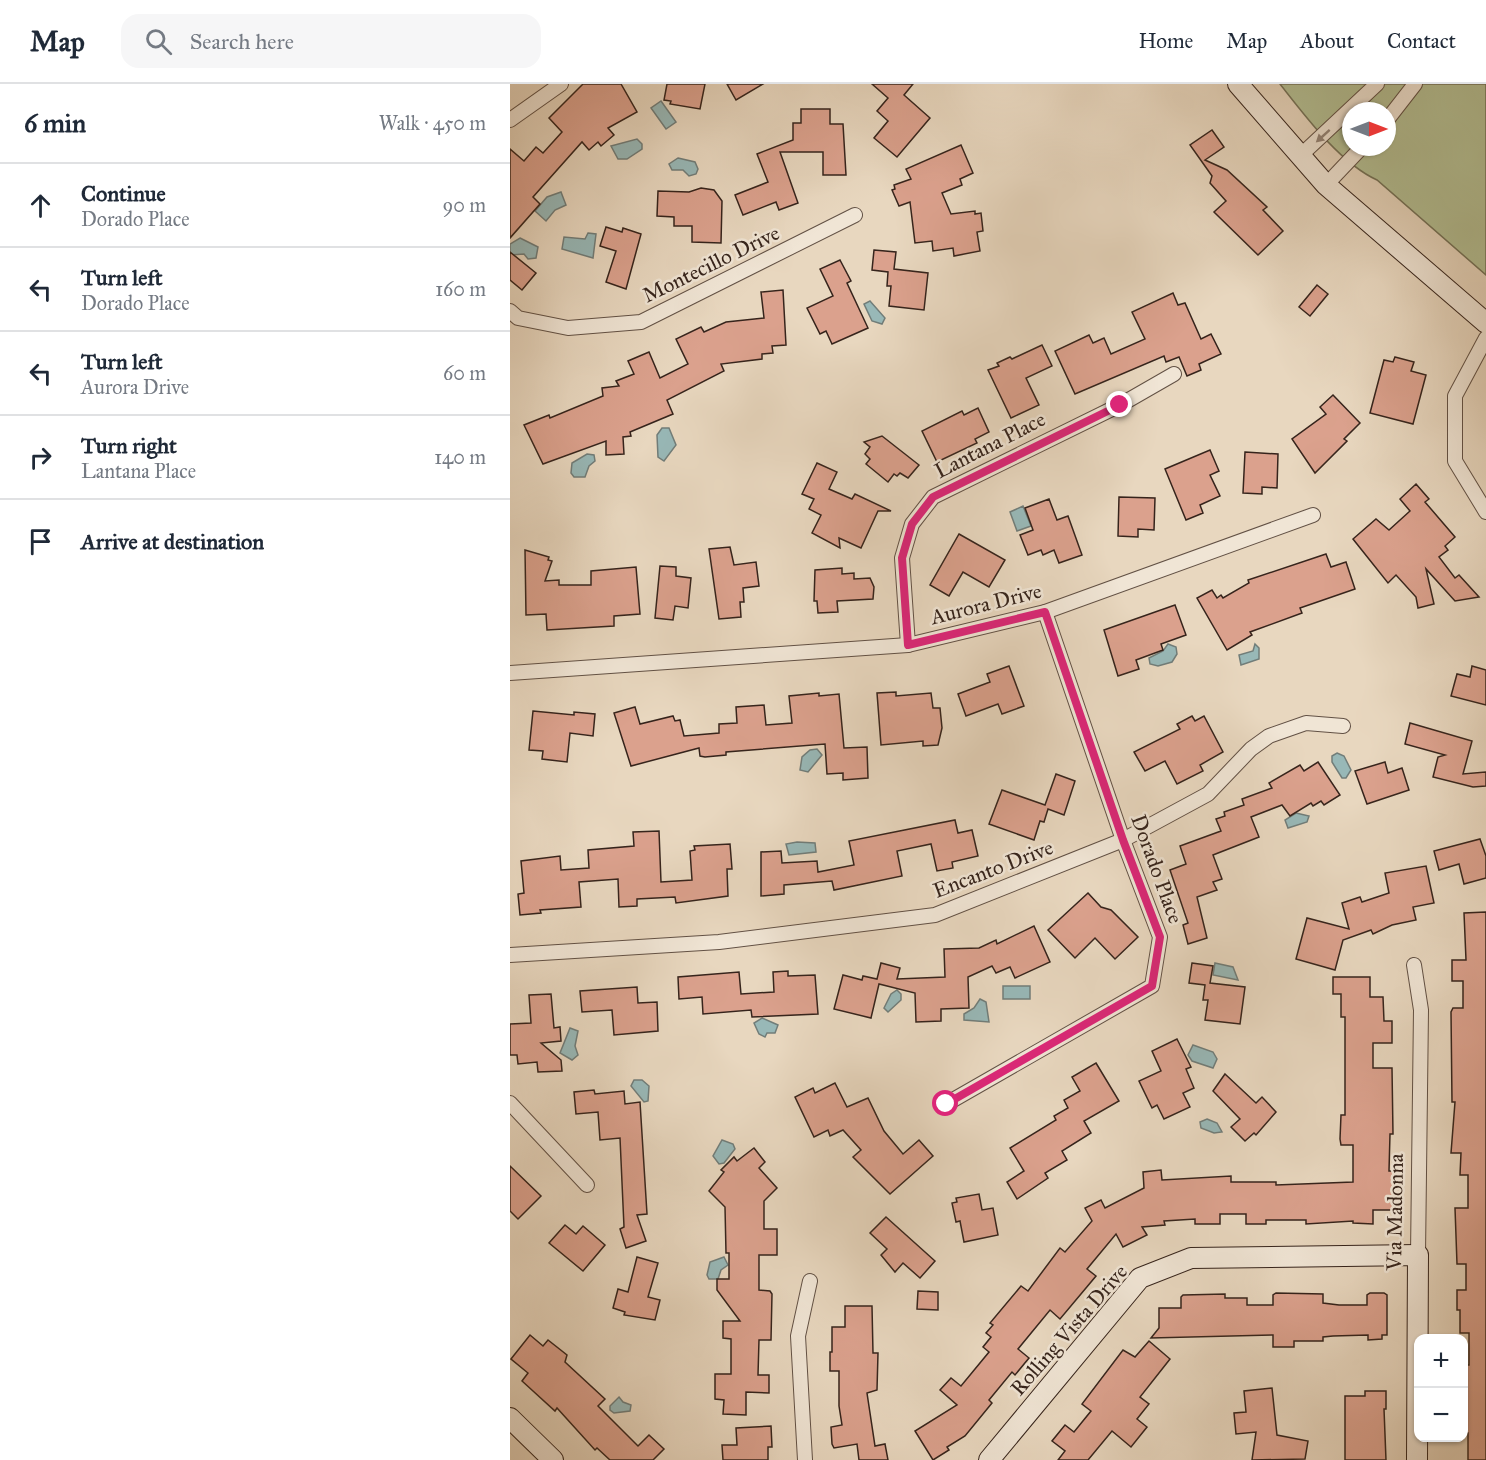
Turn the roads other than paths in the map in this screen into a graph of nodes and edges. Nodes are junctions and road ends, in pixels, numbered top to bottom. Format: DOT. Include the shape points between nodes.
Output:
graph roads {
  1 [pos="561,84"];
  2 [pos="1238,84"];
  3 [pos="1377,84"];
  4 [pos="1415,84"];
  5 [pos="1396,108"];
  6 [pos="510,120"];
  7 [pos="1353,156"];
  8 [pos="1299,157"];
  9 [pos="1326,185"];
  10 [pos="855,215"];
  11 [pos="510,311"];
  12 [pos="1486,323"];
  13 [pos="1486,338"];
  14 [pos="1173,374"];
  15 [pos="1486,512"];
  16 [pos="1313,515"];
  17 [pos="1045,612"];
  18 [pos="908,645"];
  19 [pos="510,673"];
  20 [pos="1343,726"];
  21 [pos="1123,840"];
  22 [pos="510,955"];
  23 [pos="1414,965"];
  24 [pos="510,1103"];
  25 [pos="946,1104"];
  26 [pos="587,1185"];
  27 [pos="1418,1255"];
  28 [pos="810,1281"];
  29 [pos="510,1418"];
  30 [pos="553,1460"];
  31 [pos="804,1460"];
  32 [pos="990,1460"];
  33 [pos="1417,1460"];
  1 -- 6 [label="street"];
  2 -- 8 [label="street"];
  3 -- 8 [label="street, one-way"];
  4 -- 5 [label="street"];
  7 -- 9 [label="street"];
  8 -- 9 [label="street"];
  9 -- 12 [label="street"];
  10 -- 11 [label="street, Montecillo Drive" via="641,322 568,328 519,318"];
  13 -- 15 [label="street" via="1455,396 1455,461"];
  14 -- 18 [label="street, Lantana Place" via="1120,405 933,497 912,524 902,558"];
  16 -- 17 [label="street, Aurora Drive"];
  17 -- 18 [label="street, Aurora Drive"];
  17 -- 21 [label="street, Dorado Place"];
  18 -- 19 [label="street, Aurora Drive"];
  20 -- 21 [label="street, Encanto Drive" via="1306,723 1269,736 1208,794"];
  21 -- 22 [label="street, Encanto Drive" via="935,915 719,942"];
  21 -- 25 [label="street, Dorado Place" via="1160,937 1152,986"];
  23 -- 27 [label="street, Via Madonna" via="1421,1010"];
  24 -- 26 [label="street"];
  27 -- 32 [label="street, Rolling Vista Drive" via="1191,1258 1140,1278"];
  27 -- 33 [label="street, Via Madonna"];
  28 -- 31 [label="street" via="798,1336"];
  29 -- 30 [label="street"];
}
